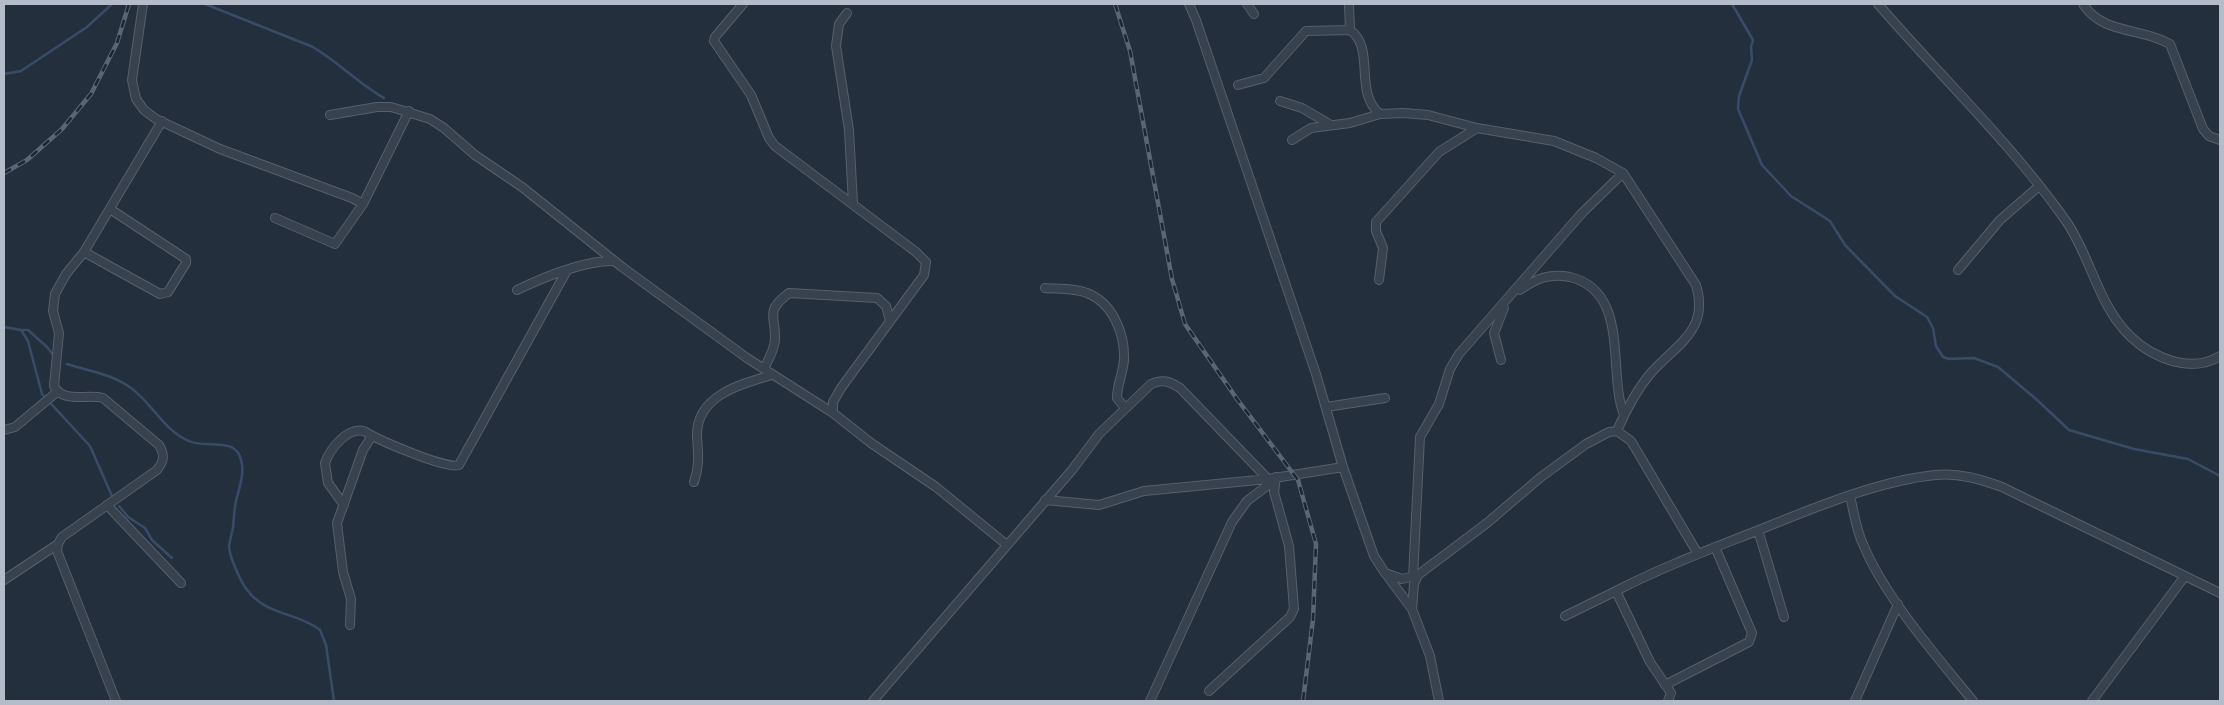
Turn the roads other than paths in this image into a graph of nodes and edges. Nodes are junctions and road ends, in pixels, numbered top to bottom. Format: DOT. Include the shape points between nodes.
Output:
graph roads {
  1 [pos="143,4"];
  2 [pos="743,4"];
  3 [pos="1189,4"];
  4 [pos="1248,4"];
  5 [pos="1349,4"];
  6 [pos="1878,4"];
  7 [pos="2083,4"];
  8 [pos="847,13"];
  9 [pos="1254,14"];
  10 [pos="1350,30"];
  11 [pos="1238,85"];
  12 [pos="1280,101"];
  13 [pos="409,111"];
  14 [pos="1380,114"];
  15 [pos="330,115"];
  16 [pos="162,121"];
  17 [pos="1330,125"];
  18 [pos="1477,128"];
  19 [pos="1292,140"];
  20 [pos="2220,140"];
  21 [pos="1624,173"];
  22 [pos="2038,187"];
  23 [pos="363,204"];
  24 [pos="853,204"];
  25 [pos="110,209"];
  26 [pos="275,218"];
  27 [pos="84,252"];
  28 [pos="615,261"];
  29 [pos="1958,270"];
  30 [pos="566,272"];
  31 [pos="1379,280"];
  32 [pos="1045,288"];
  33 [pos="517,290"];
  34 [pos="890,321"];
  35 [pos="2219,359"];
  36 [pos="1501,360"];
  37 [pos="764,370"];
  38 [pos="772,375"];
  39 [pos="57,392"];
  40 [pos="1384,398"];
  41 [pos="1326,407"];
  42 [pos="1125,408"];
  43 [pos="833,413"];
  44 [pos="1624,416"];
  45 [pos="4,430"];
  46 [pos="1618,431"];
  47 [pos="372,436"];
  48 [pos="1343,468"];
  49 [pos="1273,478"];
  50 [pos="694,482"];
  51 [pos="1850,496"];
  52 [pos="1045,500"];
  53 [pos="107,505"];
  54 [pos="344,505"];
  55 [pos="1758,530"];
  56 [pos="58,544"];
  57 [pos="1007,545"];
  58 [pos="1716,547"];
  59 [pos="1698,554"];
  60 [pos="1385,573"];
  61 [pos="1416,576"];
  62 [pos="2185,576"];
  63 [pos="4,580"];
  64 [pos="181,583"];
  65 [pos="1616,591"];
  66 [pos="2220,593"];
  67 [pos="1898,604"];
  68 [pos="1412,609"];
  69 [pos="1565,616"];
  70 [pos="1784,617"];
  71 [pos="350,625"];
  72 [pos="1665,685"];
  73 [pos="1209,691"];
  74 [pos="116,701"];
  75 [pos="873,701"];
  76 [pos="1150,701"];
  77 [pos="1439,701"];
  78 [pos="1668,701"];
  79 [pos="1855,701"];
  80 [pos="1973,701"];
  81 [pos="2092,701"];
  1 -- 16 [label="street" via="133,90 144,110"];
  2 -- 24 [label="street" via="715,37 716,44 748,90 768,138"];
  3 -- 41 [label="street"];
  4 -- 9 [label="street"];
  5 -- 10 [label="street"];
  6 -- 22 [label="street" via="1986,123"];
  7 -- 20 [label="street" via="2092,16 2106,25 2170,44 2203,129 2209,136"];
  8 -- 24 [label="street" via="839,24 836,46 850,130"];
  10 -- 11 [label="street" via="1306,31 1264,78"];
  10 -- 14 [label="street" via="1360,41 1368,102"];
  12 -- 17 [label="street" via="1302,108"];
  13 -- 15 [label="street" via="377,107"];
  13 -- 23 [label="street"];
  13 -- 28 [label="street" via="444,128"];
  14 -- 17 [label="street"];
  14 -- 18 [label="street" via="1428,115"];
  16 -- 23 [label="street" via="220,149"];
  16 -- 25 [label="street"];
  17 -- 19 [label="street" via="1311,128"];
  18 -- 21 [label="street" via="1554,141"];
  18 -- 31 [label="street" via="1439,152 1376,222 1383,248"];
  21 -- 44 [label="street" via="1696,285 1700,306 1691,335 1651,373 1630,401"];
  21 -- 61 [label="street" via="1582,213 1450,369 1439,404 1420,437"];
  22 -- 29 [label="street" via="2000,220"];
  22 -- 35 [label="street" via="2066,222 2115,318 2129,336 2146,350 2179,363"];
  23 -- 26 [label="street" via="335,244"];
  24 -- 34 [label="street" via="926,262 924,275"];
  25 -- 27 [label="street"];
  25 -- 27 [label="street" via="186,258 186,263 168,292 160,294"];
  27 -- 39 [label="street" via="58,286 53,303 59,333 54,386"];
  28 -- 30 [label="street" via="597,262"];
  28 -- 37 [label="street"];
  30 -- 33 [label="street"];
  30 -- 47 [label="street" via="459,465 454,467 432,461"];
  32 -- 42 [label="street" via="1087,292 1110,311 1122,337 1124,362 1116,398"];
  34 -- 37 [label="street" via="886,306 877,298 789,293 773,312 776,340"];
  34 -- 43 [label="street" via="841,388 833,402"];
  36 -- 44 [label="street" via="1494,333 1510,299 1535,279 1560,275 1576,279 1593,288 1605,301 1610,316 1618,396"];
  37 -- 38 [label="street"];
  38 -- 43 [label="street"];
  38 -- 50 [label="street" via="716,397 704,408 698,424 699,463"];
  39 -- 45 [label="street" via="15,427"];
  39 -- 53 [label="street" via="64,396 103,398 163,451 163,463 157,470"];
  40 -- 41 [label="street"];
  41 -- 48 [label="street"];
  42 -- 49 [label="street" via="1151,384 1169,381"];
  42 -- 52 [label="street" via="1099,434"];
  43 -- 57 [label="street" via="954,500"];
  44 -- 46 [label="street"];
  46 -- 59 [label="street" via="1631,441"];
  46 -- 61 [label="street" via="1586,444 1540,477 1487,523"];
  47 -- 54 [label="street" via="363,450"];
  47 -- 54 [label="street" via="364,431 352,431 327,458 328,483"];
  48 -- 49 [label="street"];
  48 -- 60 [label="street" via="1374,556"];
  49 -- 52 [label="street" via="1144,491 1099,505"];
  49 -- 73 [label="street" via="1289,546 1294,609 1290,617"];
  49 -- 76 [label="street" via="1247,501 1232,522"];
  51 -- 55 [label="street"];
  51 -- 62 [label="street" via="1917,478 1960,475 1979,478"];
  51 -- 67 [label="street" via="1862,543 1874,569"];
  52 -- 57 [label="street"];
  53 -- 56 [label="street" via="62,537"];
  53 -- 64 [label="street"];
  54 -- 71 [label="street" via="337,532 342,572 351,599"];
  55 -- 58 [label="street"];
  55 -- 70 [label="street"];
  56 -- 63 [label="street"];
  56 -- 74 [label="street" via="57,551"];
  57 -- 75 [label="street"];
  58 -- 59 [label="street"];
  58 -- 72 [label="street" via="1752,638 1750,642"];
  59 -- 65 [label="street"];
  60 -- 61 [label="street" via="1402,579"];
  60 -- 68 [label="street"];
  61 -- 68 [label="street"];
  62 -- 66 [label="street"];
  62 -- 81 [label="street"];
  65 -- 69 [label="street"];
  65 -- 72 [label="street" via="1650,662"];
  67 -- 79 [label="street"];
  67 -- 80 [label="street"];
  68 -- 77 [label="street" via="1430,656"];
  72 -- 78 [label="street" via="1670,693"];
}
